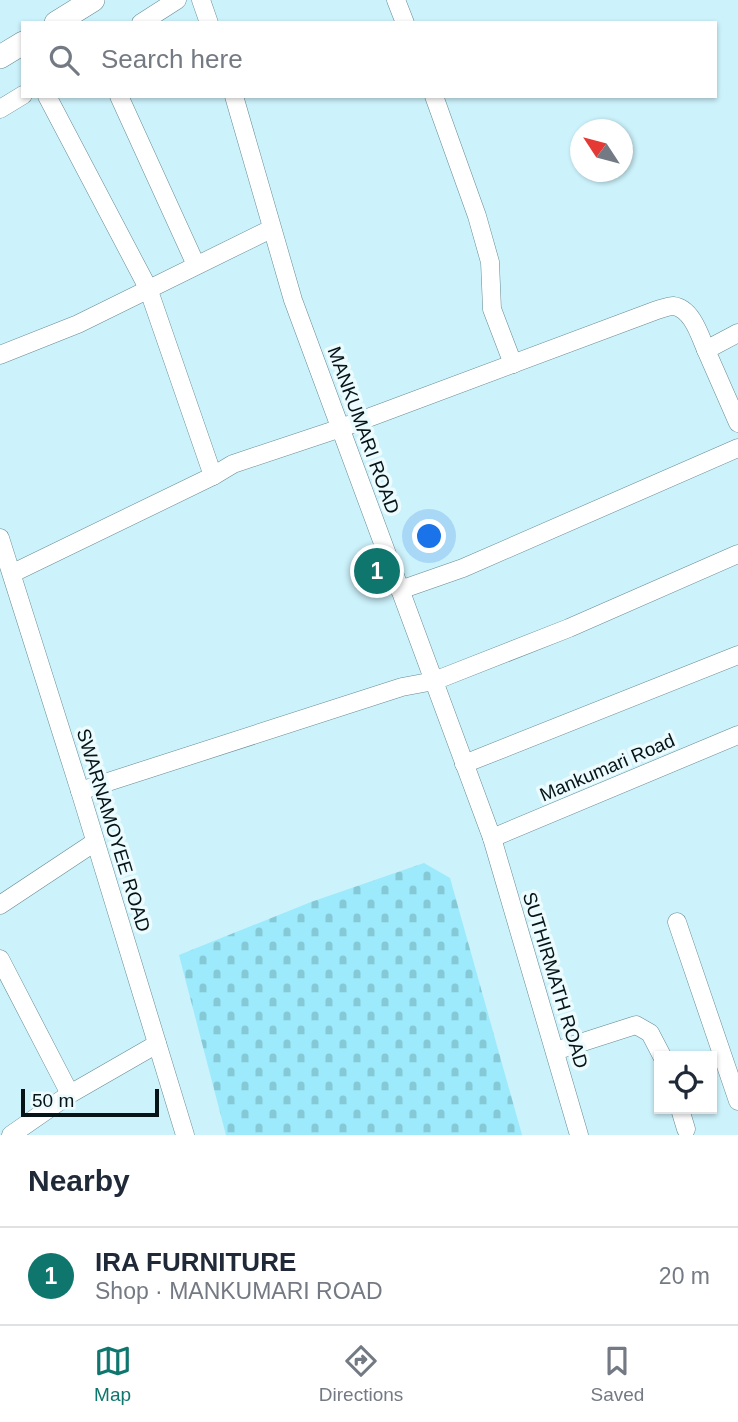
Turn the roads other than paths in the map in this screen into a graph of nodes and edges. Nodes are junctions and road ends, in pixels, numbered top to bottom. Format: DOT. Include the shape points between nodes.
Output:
graph roads {
  1 [pos="93,0"];
  2 [pos="177,0"];
  3 [pos="201,0"];
  4 [pos="396,0"];
  5 [pos="59,21"];
  6 [pos="144,21"];
  7 [pos="208,21"];
  8 [pos="404,21"];
  9 [pos="21,44"];
  10 [pos="0,57"];
  11 [pos="21,96"];
  12 [pos="48,98"];
  13 [pos="120,98"];
  14 [pos="235,98"];
  15 [pos="435,98"];
  16 [pos="0,109"];
  17 [pos="271,229"];
  18 [pos="196,265"];
  19 [pos="148,288"];
  20 [pos="738,333"];
  21 [pos="706,350"];
  22 [pos="0,355"];
  23 [pos="513,364"];
  24 [pos="738,423"];
  25 [pos="341,428"];
  26 [pos="738,448"];
  27 [pos="214,476"];
  28 [pos="0,538"];
  29 [pos="738,554"];
  30 [pos="13,573"];
  31 [pos="400,590"];
  32 [pos="738,655"];
  33 [pos="434,681"];
  34 [pos="738,735"];
  35 [pos="464,764"];
  36 [pos="80,791"];
  37 [pos="492,838"];
  38 [pos="95,842"];
  39 [pos="0,905"];
  40 [pos="677,922"];
  41 [pos="0,958"];
  42 [pos="157,1044"];
  43 [pos="555,1051"];
  44 [pos="659,1051"];
  45 [pos="70,1094"];
  46 [pos="738,1101"];
  47 [pos="682,1114"];
  48 [pos="686,1129"];
  49 [pos="11,1135"];
  50 [pos="185,1135"];
  51 [pos="579,1135"];
  1 -- 5 [label="street"];
  2 -- 6 [label="street"];
  3 -- 7 [label="street"];
  4 -- 8 [label="street"];
  9 -- 10 [label="street"];
  11 -- 16 [label="street"];
  12 -- 19 [label="street"];
  13 -- 18 [label="street"];
  14 -- 17 [label="street, MANKUMARI ROAD"];
  15 -- 23 [label="street" via="477,216 490,262 492,309"];
  17 -- 18 [label="street"];
  17 -- 25 [label="street, MANKUMARI ROAD"];
  18 -- 19 [label="street"];
  19 -- 22 [label="street" via="78,324"];
  19 -- 27 [label="street"];
  20 -- 21 [label="street"];
  21 -- 23 [label="street" via="692,320 673,306"];
  21 -- 24 [label="street"];
  23 -- 25 [label="street"];
  25 -- 27 [label="street" via="233,464"];
  25 -- 31 [label="street, MANKUMARI ROAD"];
  26 -- 31 [label="street" via="463,568"];
  27 -- 30 [label="street"];
  28 -- 30 [label="street, SWARNAMOYEE ROAD"];
  29 -- 33 [label="street"];
  30 -- 36 [label="street, SWARNAMOYEE ROAD"];
  31 -- 33 [label="street, MANKUMARI ROAD"];
  32 -- 35 [label="street"];
  33 -- 35 [label="street, MANKUMARI ROAD"];
  33 -- 36 [label="street" via="402,687"];
  34 -- 37 [label="street, Mankumari Road"];
  35 -- 37 [label="street, MANKUMARI ROAD"];
  36 -- 38 [label="street, SWARNAMOYEE ROAD"];
  37 -- 43 [label="street, SUTHIRMATH ROAD"];
  38 -- 39 [label="street"];
  38 -- 42 [label="street, SWARNAMOYEE ROAD"];
  40 -- 46 [label="street"];
  41 -- 45 [label="street"];
  42 -- 45 [label="street"];
  42 -- 50 [label="street, SWARNAMOYEE ROAD"];
  43 -- 44 [label="street" via="636,1025 650,1033"];
  43 -- 51 [label="street, SUTHIRMATH ROAD"];
  45 -- 49 [label="street"];
  47 -- 48 [label="street"];
}
